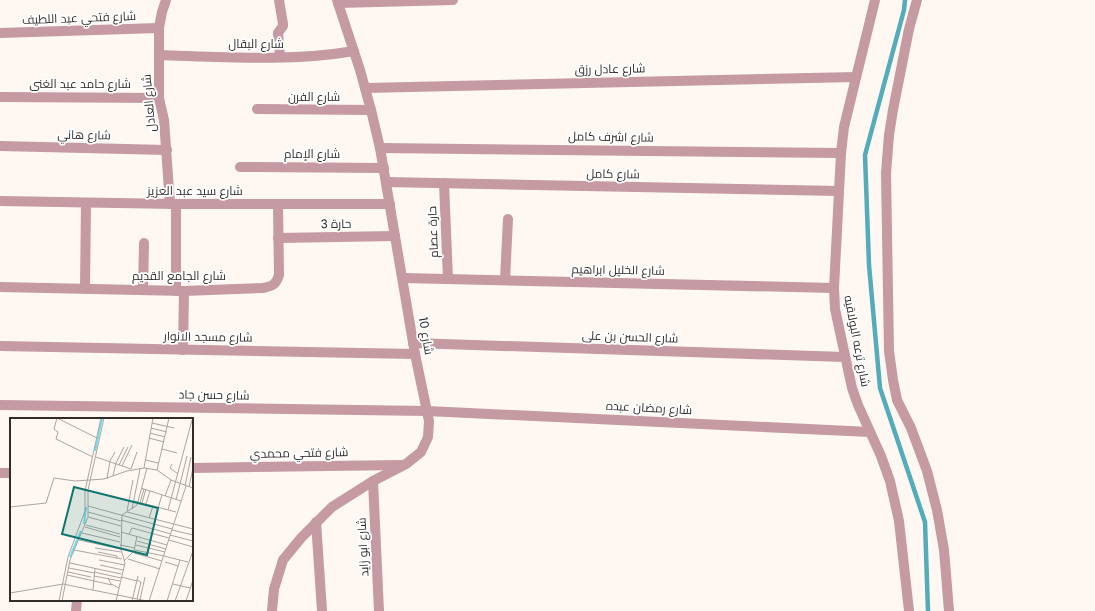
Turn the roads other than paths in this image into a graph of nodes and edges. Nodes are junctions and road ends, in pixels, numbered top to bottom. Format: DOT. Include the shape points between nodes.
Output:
graph roads {
  1 [pos="166,0"];
  2 [pos="278,0"];
  3 [pos="453,0"];
  4 [pos="875,0"];
  5 [pos="917,0"];
  6 [pos="338,2"];
  7 [pos="158,28"];
  8 [pos="0,33"];
  9 [pos="354,51"];
  10 [pos="159,55"];
  11 [pos="280,57"];
  12 [pos="856,76"];
  13 [pos="365,88"];
  14 [pos="0,97"];
  15 [pos="159,98"];
  16 [pos="257,110"];
  17 [pos="371,110"];
  18 [pos="0,146"];
  19 [pos="380,148"];
  20 [pos="167,150"];
  21 [pos="841,153"];
  22 [pos="240,167"];
  23 [pos="384,168"];
  24 [pos="386,182"];
  25 [pos="444,183"];
  26 [pos="840,191"];
  27 [pos="0,201"];
  28 [pos="86,203"];
  29 [pos="173,204"];
  30 [pos="278,204"];
  31 [pos="390,204"];
  32 [pos="508,219"];
  33 [pos="395,236"];
  34 [pos="278,238"];
  35 [pos="144,243"];
  36 [pos="403,278"];
  37 [pos="448,279"];
  38 [pos="505,280"];
  39 [pos="0,287"];
  40 [pos="85,288"];
  41 [pos="834,288"];
  42 [pos="143,290"];
  43 [pos="180,291"];
  44 [pos="413,343"];
  45 [pos="0,346"];
  46 [pos="184,350"];
  47 [pos="415,354"];
  48 [pos="845,358"];
  49 [pos="0,405"];
  50 [pos="427,411"];
  51 [pos="870,432"];
  52 [pos="406,464"];
  53 [pos="193,468"];
  54 [pos="372,481"];
  55 [pos="316,522"];
  56 [pos="77,601"];
  57 [pos="76,611"];
  58 [pos="272,611"];
  59 [pos="322,611"];
  60 [pos="379,611"];
  61 [pos="909,611"];
  62 [pos="949,611"];
  1 -- 7 [label="street, شارع العادل"];
  2 -- 11 [label="street" via="283,24 278,33"];
  3 -- 6 [label="street"];
  4 -- 12 [label="street, شارع ترعه البولاقيه"];
  5 -- 62 [label="street" via="893,110 887,158 889,351 897,400 927,471 937,510 944,550"];
  6 -- 9 [label="street, شارع 10"];
  7 -- 8 [label="street, شارع فتحي عبد اللطيف"];
  7 -- 10 [label="street, شارع العادل"];
  9 -- 11 [label="street, شارع البقال" via="320,56"];
  9 -- 13 [label="street, شارع 10"];
  10 -- 11 [label="street, شارع البقال"];
  10 -- 15 [label="street, شارع العادل"];
  12 -- 13 [label="street, شارع عادل رزق"];
  12 -- 21 [label="street, شارع ترعه البولاقيه" via="844,127"];
  13 -- 17 [label="street, شارع 10"];
  14 -- 15 [label="street, شارع حامد عبد الغنى"];
  15 -- 20 [label="street, شارع العادل"];
  16 -- 17 [label="street, شارع الفرن"];
  17 -- 19 [label="street, شارع 10"];
  18 -- 20 [label="street, شارع هاني"];
  19 -- 21 [label="street, شارع اشرف كامل"];
  19 -- 23 [label="street, شارع 10"];
  20 -- 29 [label="street, شارع العادل"];
  21 -- 26 [label="street, شارع ترعه البولاقيه"];
  22 -- 23 [label="street, شارع الإمام"];
  23 -- 24 [label="street, شارع 10"];
  24 -- 25 [label="street, شارع كامل"];
  24 -- 31 [label="street, شارع 10"];
  25 -- 26 [label="street, شارع كامل"];
  25 -- 37 [label="street, حارة عصام"];
  26 -- 41 [label="street, شارع ترعه البولاقيه"];
  27 -- 28 [label="street, شارع سيد عبد العزيز"];
  28 -- 29 [label="street, شارع سيد عبد العزيز"];
  28 -- 40 [label="street"];
  29 -- 30 [label="street, شارع سيد عبد العزيز"];
  29 -- 43 [label="street, شارع العادل"];
  30 -- 31 [label="street, شارع سيد عبد العزيز"];
  30 -- 34 [label="street, شارع الجامع القديم"];
  31 -- 33 [label="street, شارع 10"];
  32 -- 38 [label="street"];
  33 -- 34 [label="street, حارة 3"];
  33 -- 36 [label="street, شارع 10"];
  34 -- 43 [label="street, شارع الجامع القديم" via="279,275 277,282 271,286"];
  35 -- 42 [label="street"];
  36 -- 37 [label="street, شارع الخليل ابراهيم"];
  36 -- 44 [label="street, شارع 10"];
  37 -- 38 [label="street, شارع الخليل ابراهيم"];
  38 -- 41 [label="street, شارع الخليل ابراهيم"];
  39 -- 40 [label="street, شارع الجامع القديم"];
  40 -- 42 [label="street, شارع الجامع القديم"];
  41 -- 48 [label="street, شارع ترعه البولاقيه" via="834,309"];
  42 -- 43 [label="street, شارع الجامع القديم"];
  43 -- 46 [label="street, شارع العادل"];
  44 -- 47 [label="street, شارع 10"];
  44 -- 48 [label="street, شارع الحسن بن على"];
  45 -- 46 [label="street, شارع مسجد الانوار"];
  46 -- 47 [label="street, شارع مسجد الانوار"];
  47 -- 50 [label="street, شارع 10"];
  48 -- 51 [label="street, شارع ترعه البولاقيه" via="852,388"];
  49 -- 50 [label="street, شارع حسن جاد"];
  50 -- 51 [label="street, شارع رمضان عبده"];
  50 -- 52 [label="street, شارع 10" via="428,437 421,452"];
  51 -- 61 [label="street, شارع ترعه البولاقيه" via="890,481 899,521"];
  52 -- 53 [label="street, شارع فتحي محمدي"];
  52 -- 54 [label="street, شارع 10"];
  54 -- 55 [label="street, شارع 10" via="332,507"];
  54 -- 60 [label="street, شارع ابو زايد"];
  55 -- 58 [label="street, شارع 10" via="283,560 274,589"];
  55 -- 59 [label="street"];
  56 -- 57 [label="street"];
}
